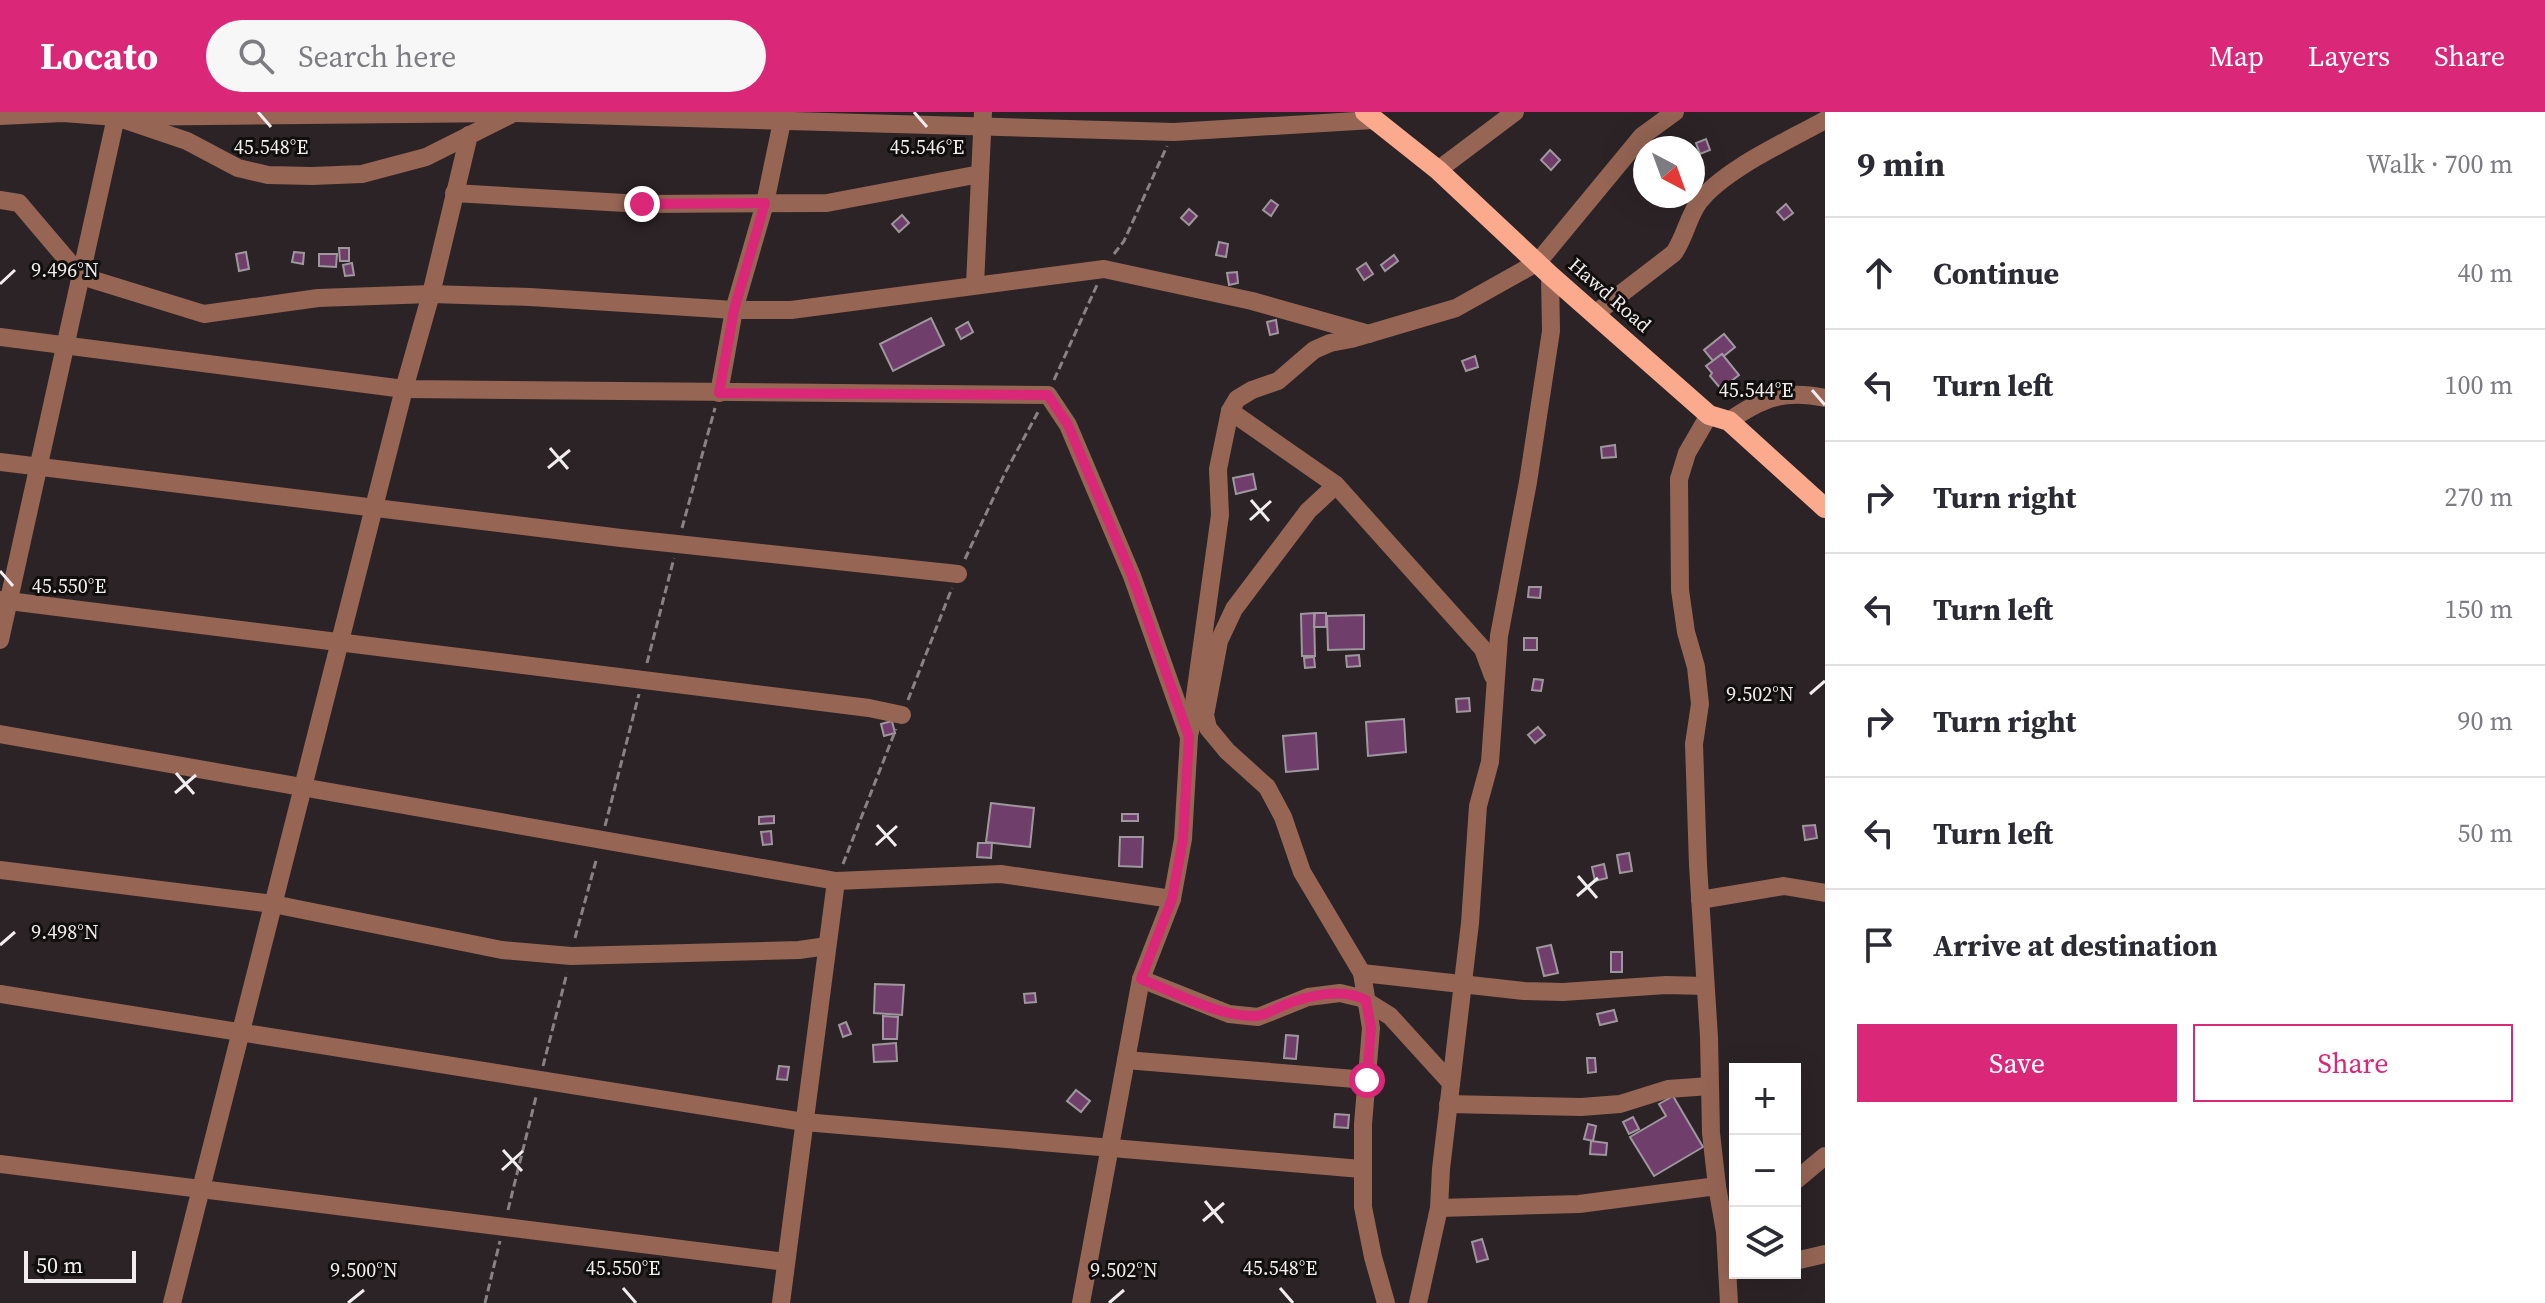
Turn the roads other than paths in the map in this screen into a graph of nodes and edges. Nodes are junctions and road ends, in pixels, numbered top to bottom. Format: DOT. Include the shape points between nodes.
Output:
graph roads {
  1 [pos="63,112"];
  2 [pos="516,112"];
  3 [pos="1515,112"];
  4 [pos="1675,112"];
  5 [pos="0,116"];
  6 [pos="1369,116"];
  7 [pos="116,117"];
  8 [pos="783,117"];
  9 [pos="983,120"];
  10 [pos="1825,120"];
  11 [pos="469,135"];
  12 [pos="1438,170"];
  13 [pos="980,174"];
  14 [pos="454,193"];
  15 [pos="0,200"];
  16 [pos="765,203"];
  17 [pos="1544,268"];
  18 [pos="81,276"];
  19 [pos="975,285"];
  20 [pos="431,294"];
  21 [pos="734,310"];
  22 [pos="1596,313"];
  23 [pos="1369,334"];
  24 [pos="0,337"];
  25 [pos="65,347"];
  26 [pos="404,389"];
  27 [pos="719,393"];
  28 [pos="1825,398"];
  29 [pos="1230,411"];
  30 [pos="1719,418"];
  31 [pos="0,462"];
  32 [pos="39,467"];
  33 [pos="1336,485"];
  34 [pos="374,508"];
  35 [pos="1825,508"];
  36 [pos="958,574"];
  37 [pos="4,600"];
  38 [pos="0,640"];
  39 [pos="340,642"];
  40 [pos="1496,682"];
  41 [pos="902,715"];
  42 [pos="0,734"];
  43 [pos="1189,737"];
  44 [pos="303,787"];
  45 [pos="0,870"];
  46 [pos="836,881"];
  47 [pos="1825,893"];
  48 [pos="1172,899"];
  49 [pos="1700,900"];
  50 [pos="273,904"];
  51 [pos="827,946"];
  52 [pos="1362,973"];
  53 [pos="1141,979"];
  54 [pos="1463,986"];
  55 [pos="1705,986"];
  56 [pos="0,994"];
  57 [pos="1366,1000"];
  58 [pos="241,1032"];
  59 [pos="1126,1060"];
  60 [pos="1367,1080"];
  61 [pos="1451,1083"];
  62 [pos="1710,1086"];
  63 [pos="1448,1104"];
  64 [pos="804,1122"];
  65 [pos="1110,1148"];
  66 [pos="1825,1156"];
  67 [pos="0,1164"];
  68 [pos="1361,1169"];
  69 [pos="1801,1176"];
  70 [pos="1717,1186"];
  71 [pos="201,1189"];
  72 [pos="1439,1208"];
  73 [pos="1729,1225"];
  74 [pos="1825,1254"];
  75 [pos="1801,1260"];
  76 [pos="786,1262"];
  77 [pos="1735,1279"];
  78 [pos="172,1303"];
  79 [pos="781,1303"];
  80 [pos="1081,1303"];
  81 [pos="1386,1303"];
  82 [pos="1418,1303"];
  83 [pos="1729,1303"];
  1 -- 5 [label="street"];
  1 -- 7 [label="street"];
  2 -- 7 [label="street"];
  2 -- 8 [label="street"];
  2 -- 11 [label="street"];
  3 -- 12 [label="street"];
  4 -- 17 [label="street" via="1642,136"];
  6 -- 9 [label="street" via="1174,132"];
  6 -- 12 [label="main road, Hawd Road"];
  7 -- 11 [label="street" via="187,141 238,168 268,175 362,174 426,157"];
  7 -- 18 [label="street"];
  8 -- 9 [label="street"];
  8 -- 16 [label="street"];
  9 -- 13 [label="street"];
  10 -- 22 [label="street" via="1709,190 1674,253"];
  11 -- 14 [label="street"];
  12 -- 17 [label="main road, Hawd Road"];
  13 -- 16 [label="street" via="827,203"];
  13 -- 19 [label="street"];
  14 -- 16 [label="street" via="642,204"];
  14 -- 20 [label="street"];
  15 -- 18 [label="street" via="19,203"];
  16 -- 21 [label="street"];
  17 -- 22 [label="main road, Hawd Road"];
  17 -- 23 [label="street" via="1456,308"];
  17 -- 40 [label="street" via="1551,331 1499,636"];
  18 -- 20 [label="street" via="204,314 318,298"];
  18 -- 25 [label="street"];
  19 -- 21 [label="street" via="791,310"];
  19 -- 23 [label="street" via="1104,269 1252,301"];
  20 -- 21 [label="street"];
  20 -- 26 [label="street"];
  21 -- 27 [label="street"];
  22 -- 30 [label="main road, Hawd Road"];
  23 -- 29 [label="street" via="1314,350 1278,381 1237,399"];
  24 -- 25 [label="street"];
  25 -- 26 [label="street"];
  25 -- 32 [label="street"];
  26 -- 27 [label="street"];
  26 -- 34 [label="street"];
  27 -- 43 [label="street" via="1048,395 1068,425 1132,576"];
  28 -- 30 [label="street" via="1786,394"];
  29 -- 33 [label="street"];
  29 -- 43 [label="street" via="1218,469 1220,515"];
  30 -- 35 [label="main road, Hawd Road"];
  30 -- 49 [label="street" via="1687,453 1679,479 1680,590 1700,704 1694,744"];
  31 -- 32 [label="street"];
  32 -- 34 [label="street"];
  32 -- 37 [label="street"];
  33 -- 40 [label="street" via="1483,649"];
  33 -- 52 [label="street" via="1308,511 1234,609 1219,641 1205,715 1208,728 1227,751 1267,787 1302,872"];
  34 -- 36 [label="street"];
  34 -- 39 [label="street"];
  37 -- 38 [label="street"];
  37 -- 39 [label="street"];
  39 -- 41 [label="street"];
  39 -- 44 [label="street"];
  40 -- 54 [label="street" via="1490,762 1478,806"];
  42 -- 44 [label="street"];
  43 -- 48 [label="street" via="1183,839"];
  44 -- 46 [label="street"];
  44 -- 50 [label="street"];
  45 -- 50 [label="street"];
  46 -- 48 [label="street" via="1001,874"];
  46 -- 51 [label="street"];
  47 -- 49 [label="street" via="1784,886"];
  48 -- 53 [label="street"];
  49 -- 55 [label="street"];
  50 -- 51 [label="street" via="502,950 571,956"];
  50 -- 58 [label="street"];
  51 -- 64 [label="street"];
  52 -- 54 [label="street"];
  52 -- 57 [label="street"];
  53 -- 57 [label="street" via="1243,1016 1258,1017 1340,993"];
  53 -- 59 [label="street"];
  54 -- 55 [label="street" via="1563,992"];
  54 -- 61 [label="street"];
  55 -- 62 [label="street"];
  56 -- 58 [label="street"];
  57 -- 60 [label="street" via="1371,1028"];
  57 -- 61 [label="street" via="1390,1016"];
  58 -- 64 [label="street"];
  58 -- 71 [label="street"];
  59 -- 60 [label="street"];
  59 -- 65 [label="street"];
  60 -- 68 [label="street"];
  61 -- 63 [label="street"];
  62 -- 63 [label="street" via="1581,1107"];
  62 -- 70 [label="street"];
  63 -- 72 [label="street"];
  64 -- 65 [label="street"];
  64 -- 76 [label="street"];
  65 -- 68 [label="street"];
  65 -- 80 [label="street"];
  66 -- 69 [label="street"];
  67 -- 71 [label="street"];
  68 -- 81 [label="street" via="1363,1207"];
  70 -- 72 [label="street" via="1579,1204"];
  70 -- 73 [label="street"];
  71 -- 76 [label="street"];
  71 -- 78 [label="street"];
  72 -- 82 [label="street"];
  74 -- 75 [label="street"];
  76 -- 79 [label="street"];
  77 -- 83 [label="street"];
}
